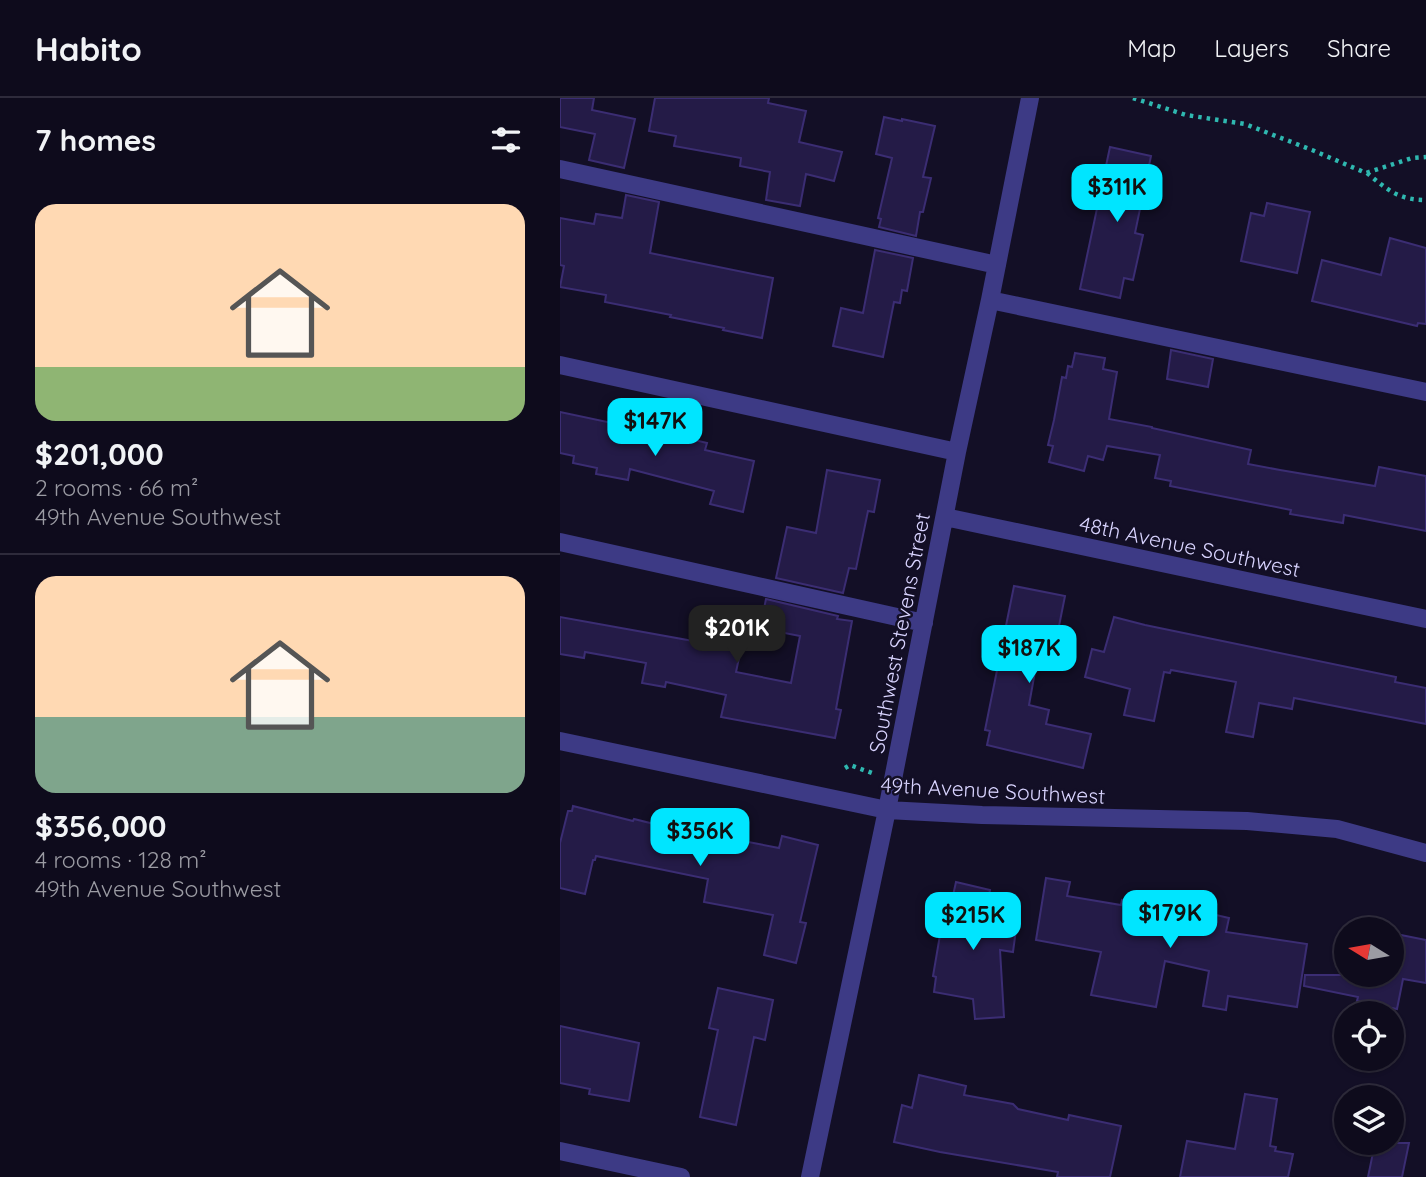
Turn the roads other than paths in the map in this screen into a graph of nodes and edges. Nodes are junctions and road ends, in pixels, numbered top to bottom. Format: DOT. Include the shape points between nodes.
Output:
graph roads {
  1 [pos="1030,98"];
  2 [pos="560,169"];
  3 [pos="997,265"];
  4 [pos="990,300"];
  5 [pos="560,365"];
  6 [pos="1426,392"];
  7 [pos="957,452"];
  8 [pos="944,517"];
  9 [pos="560,542"];
  10 [pos="1426,620"];
  11 [pos="924,623"];
  12 [pos="560,741"];
  13 [pos="887,810"];
  14 [pos="1426,853"];
  15 [pos="560,1151"];
  16 [pos="681,1177"];
  17 [pos="810,1177"];
  1 -- 3 [label="street, Southwest Stevens Street"];
  2 -- 3 [label="street"];
  3 -- 4 [label="street, Southwest Stevens Street"];
  4 -- 6 [label="street"];
  4 -- 7 [label="street, Southwest Stevens Street"];
  5 -- 7 [label="street"];
  7 -- 8 [label="street, Southwest Stevens Street"];
  8 -- 10 [label="street, 48th Avenue Southwest"];
  8 -- 11 [label="street, Southwest Stevens Street"];
  9 -- 11 [label="street"];
  11 -- 13 [label="street, Southwest Stevens Street"];
  12 -- 13 [label="street, 49th Avenue Southwest"];
  13 -- 14 [label="street, 49th Avenue Southwest" via="1247,821 1337,829"];
  13 -- 17 [label="street, Southwest Stevens Street"];
  15 -- 16 [label="street"];
}
